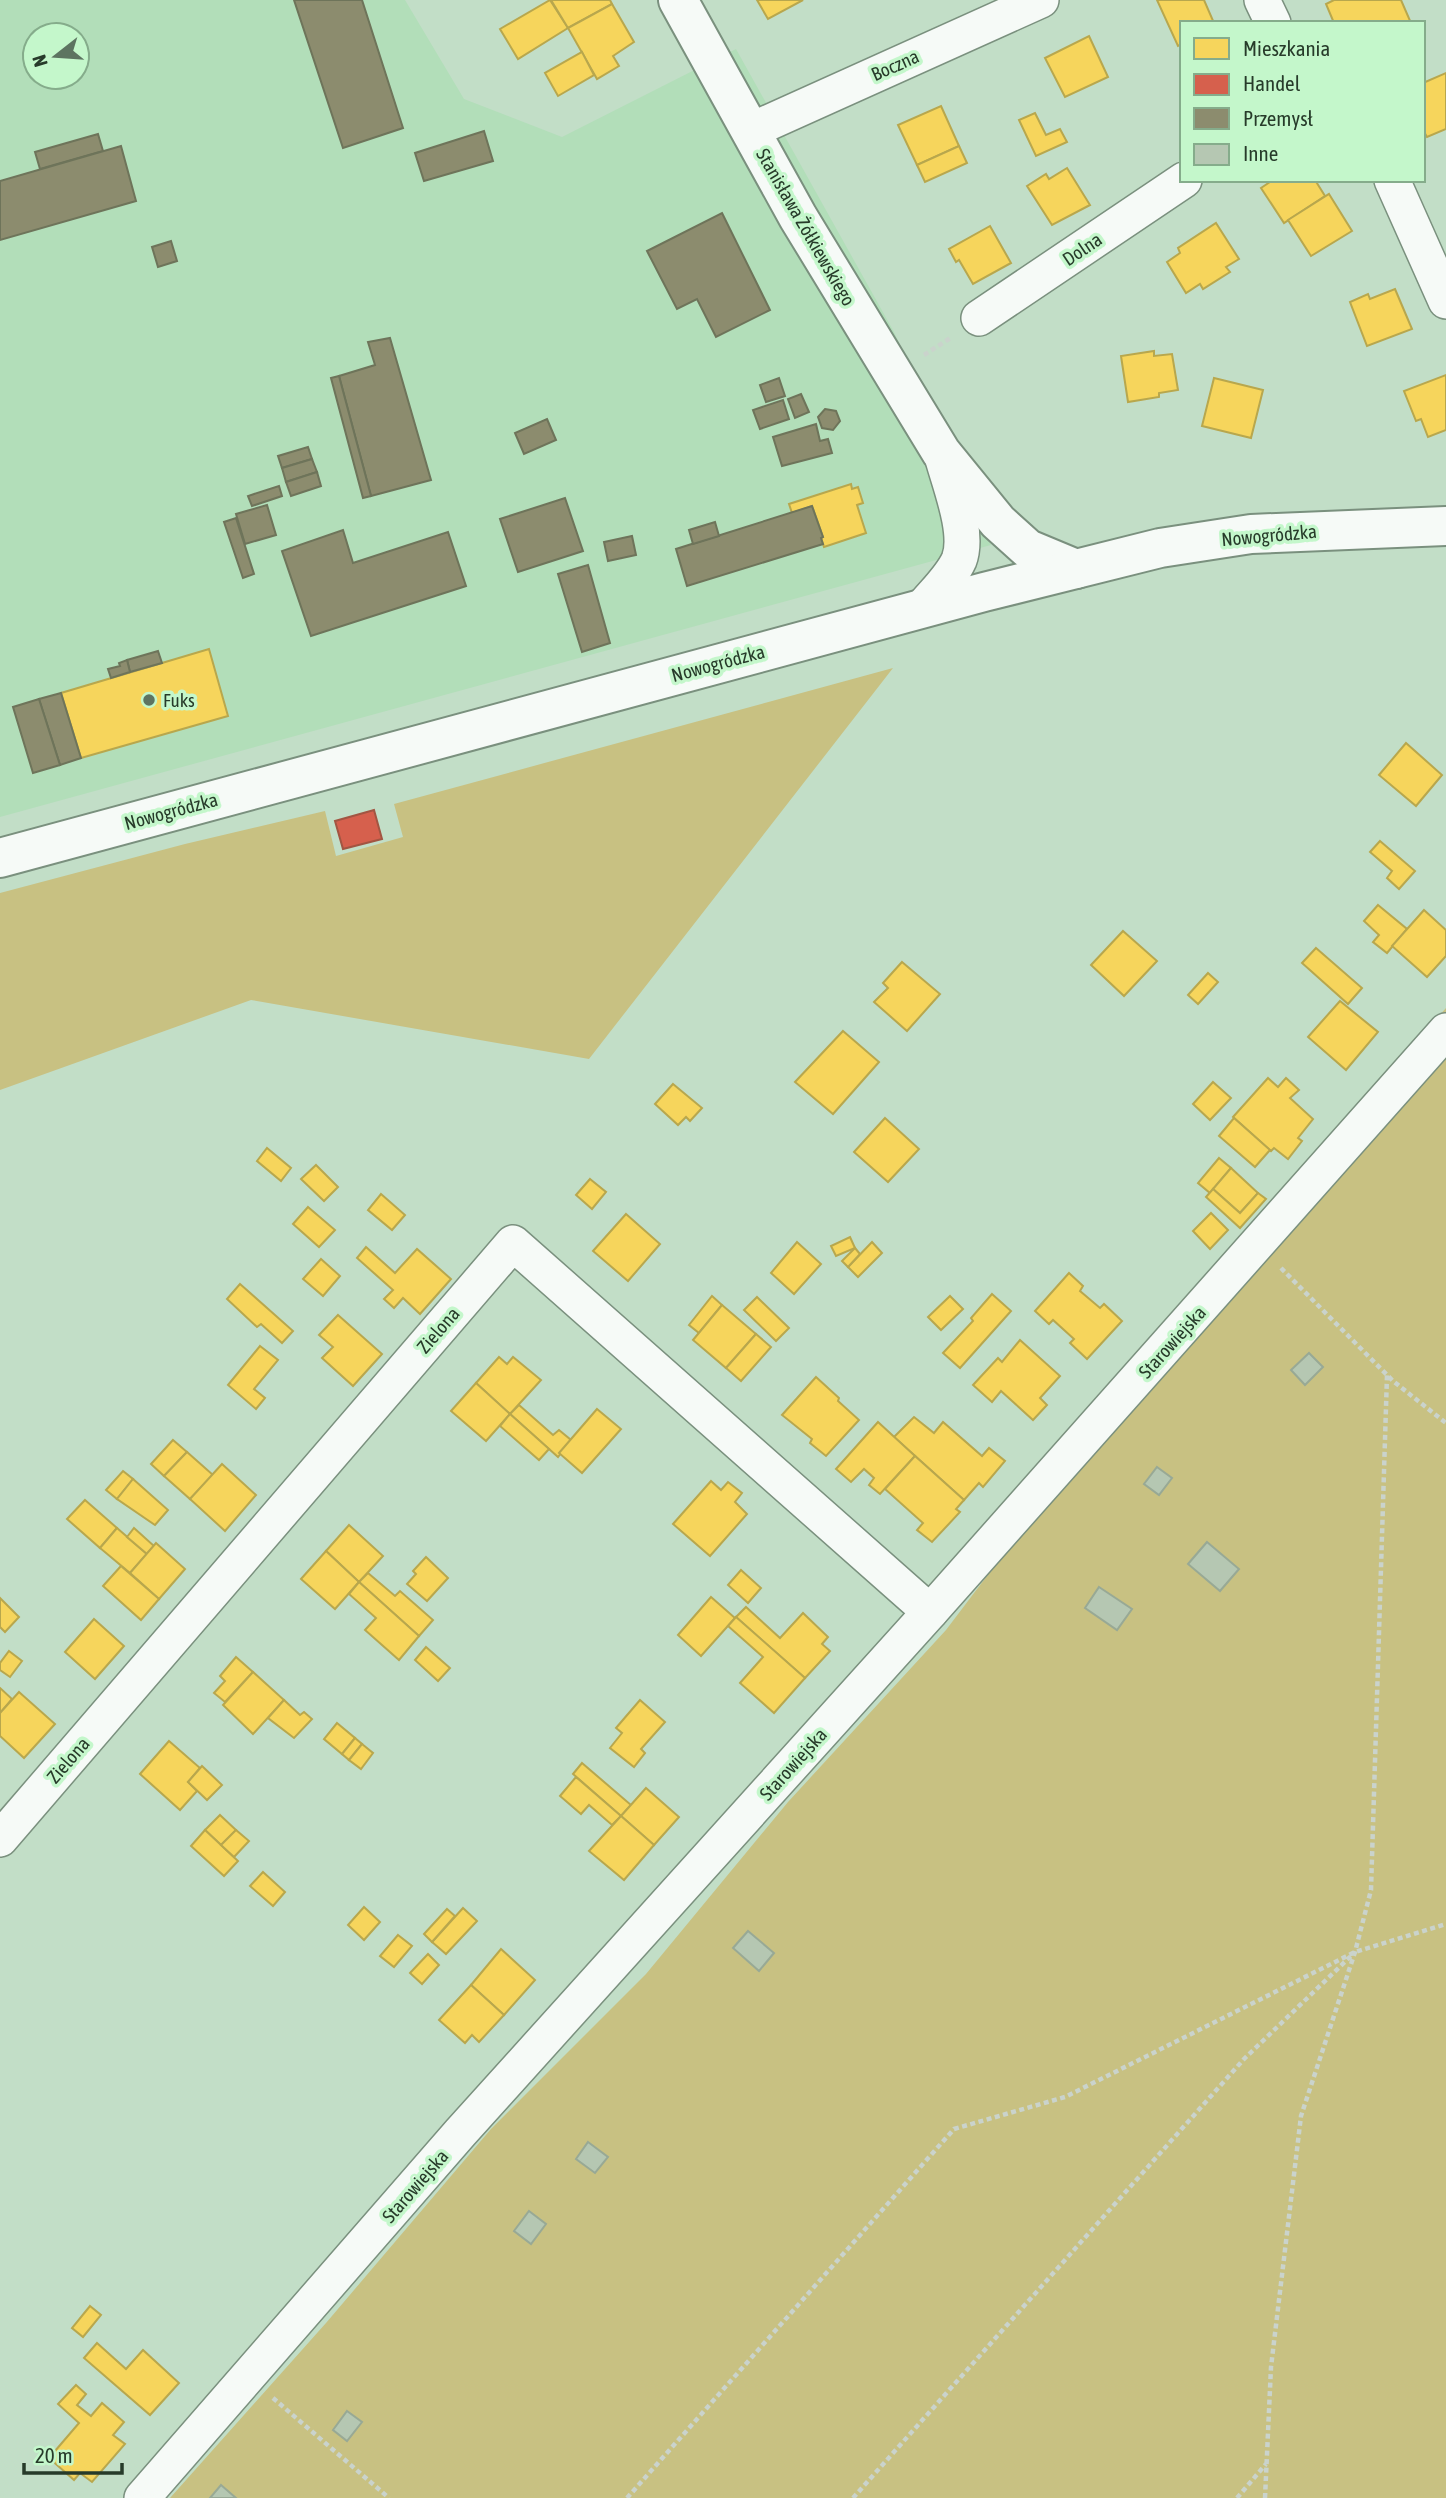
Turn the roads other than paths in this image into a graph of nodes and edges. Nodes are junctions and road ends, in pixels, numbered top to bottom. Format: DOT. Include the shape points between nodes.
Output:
graph roads {
  1 [pos="678,0"];
  2 [pos="1041,0"];
  3 [pos="1262,0"];
  4 [pos="1272,21"];
  5 [pos="750,131"];
  6 [pos="1181,182"];
  7 [pos="1393,182"];
  8 [pos="1446,301"];
  9 [pos="979,318"];
  10 [pos="941,452"];
  11 [pos="1446,526"];
  12 [pos="1076,569"];
  13 [pos="922,608"];
  14 [pos="0,858"];
  15 [pos="1446,1031"];
  16 [pos="930,1612"];
  17 [pos="0,1839"];
  18 [pos="142,2498"];
  1 -- 5 [label="main road, Stanisława Żółkiewskiego"];
  2 -- 5 [label="street, Boczna"];
  3 -- 4 [label="street"];
  5 -- 10 [label="main road, Stanisława Żółkiewskiego"];
  6 -- 9 [label="street, Dolna"];
  7 -- 8 [label="street"];
  10 -- 12 [label="main road, Stanisława Żółkiewskiego" via="998,522 1028,550"];
  10 -- 13 [label="street, Stanisława Żółkiewskiego" via="959,520 961,549 949,575"];
  11 -- 12 [label="main road, Nowogródzka" via="1251,534 1160,548"];
  12 -- 13 [label="main road, Nowogródzka"];
  13 -- 14 [label="main road, Nowogródzka"];
  15 -- 16 [label="street, Starowiejska"];
  16 -- 17 [label="street, Zielona" via="513,1243"];
  16 -- 18 [label="street, Starowiejska" via="469,2123"];
}
